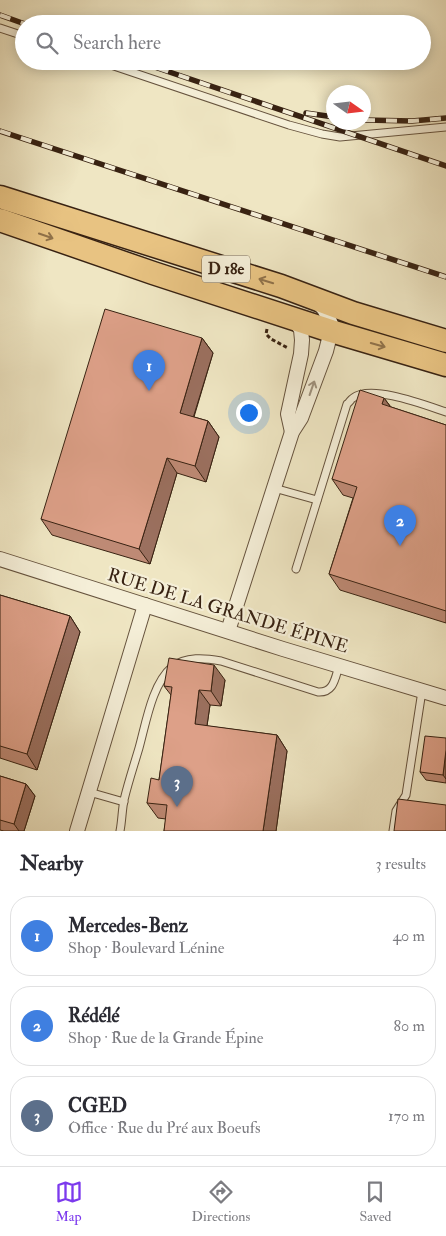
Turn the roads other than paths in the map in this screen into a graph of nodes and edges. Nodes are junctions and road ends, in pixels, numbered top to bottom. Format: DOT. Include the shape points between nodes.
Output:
graph roads {
  1 [pos="0,28"];
  2 [pos="15,33"];
  3 [pos="126,70"];
  4 [pos="446,127"];
  5 [pos="0,197"];
  6 [pos="0,220"];
  7 [pos="312,297"];
  8 [pos="353,313"];
  9 [pos="314,326"];
  10 [pos="446,341"];
  11 [pos="446,364"];
  12 [pos="446,412"];
  13 [pos="292,432"];
  14 [pos="274,488"];
  15 [pos="318,500"];
  16 [pos="0,559"];
  17 [pos="296,569"];
  18 [pos="145,605"];
  19 [pos="228,631"];
  20 [pos="339,666"];
  21 [pos="422,691"];
  22 [pos="446,698"];
  23 [pos="89,792"];
  24 [pos="124,802"];
  25 [pos="77,831"];
  26 [pos="120,831"];
  27 [pos="393,831"];
  1 -- 2 [label="lane"];
  3 -- 4 [label="lane" via="331,136"];
  7 -- 5 [label="main road, D 18e, one-way"];
  6 -- 9 [label="main road, D 18e, one-way"];
  7 -- 8 [label="main road, D 18e"];
  7 -- 9 [label="street" via="324,308"];
  8 -- 9 [label="street, D 18e" via="337,314"];
  8 -- 10 [label="main road, D 18e"];
  9 -- 11 [label="main road, D 18e, one-way"];
  9 -- 13 [label="street" via="301,354 288,414"];
  13 -- 9 [label="street, one-way" via="301,418 326,351"];
  12 -- 15 [label="lane" via="383,393 352,398"];
  13 -- 14 [label="street"];
  14 -- 15 [label="lane"];
  14 -- 19 [label="street"];
  15 -- 17 [label="lane"];
  16 -- 18 [label="street, RUE DE LA GRANDE ÉPINE"];
  18 -- 19 [label="street, RUE DE LA GRANDE ÉPINE"];
  18 -- 23 [label="street"];
  19 -- 20 [label="street, RUE DE LA GRANDE ÉPINE"];
  20 -- 21 [label="street, RUE DE LA GRANDE ÉPINE"];
  20 -- 24 [label="lane" via="332,686 324,692 209,659 197,658 173,666 164,675 153,698"];
  21 -- 22 [label="street, RUE DE LA GRANDE ÉPINE"];
  21 -- 27 [label="lane" via="406,795 396,811"];
  23 -- 24 [label="lane"];
  23 -- 25 [label="street"];
  24 -- 26 [label="lane"];
}
